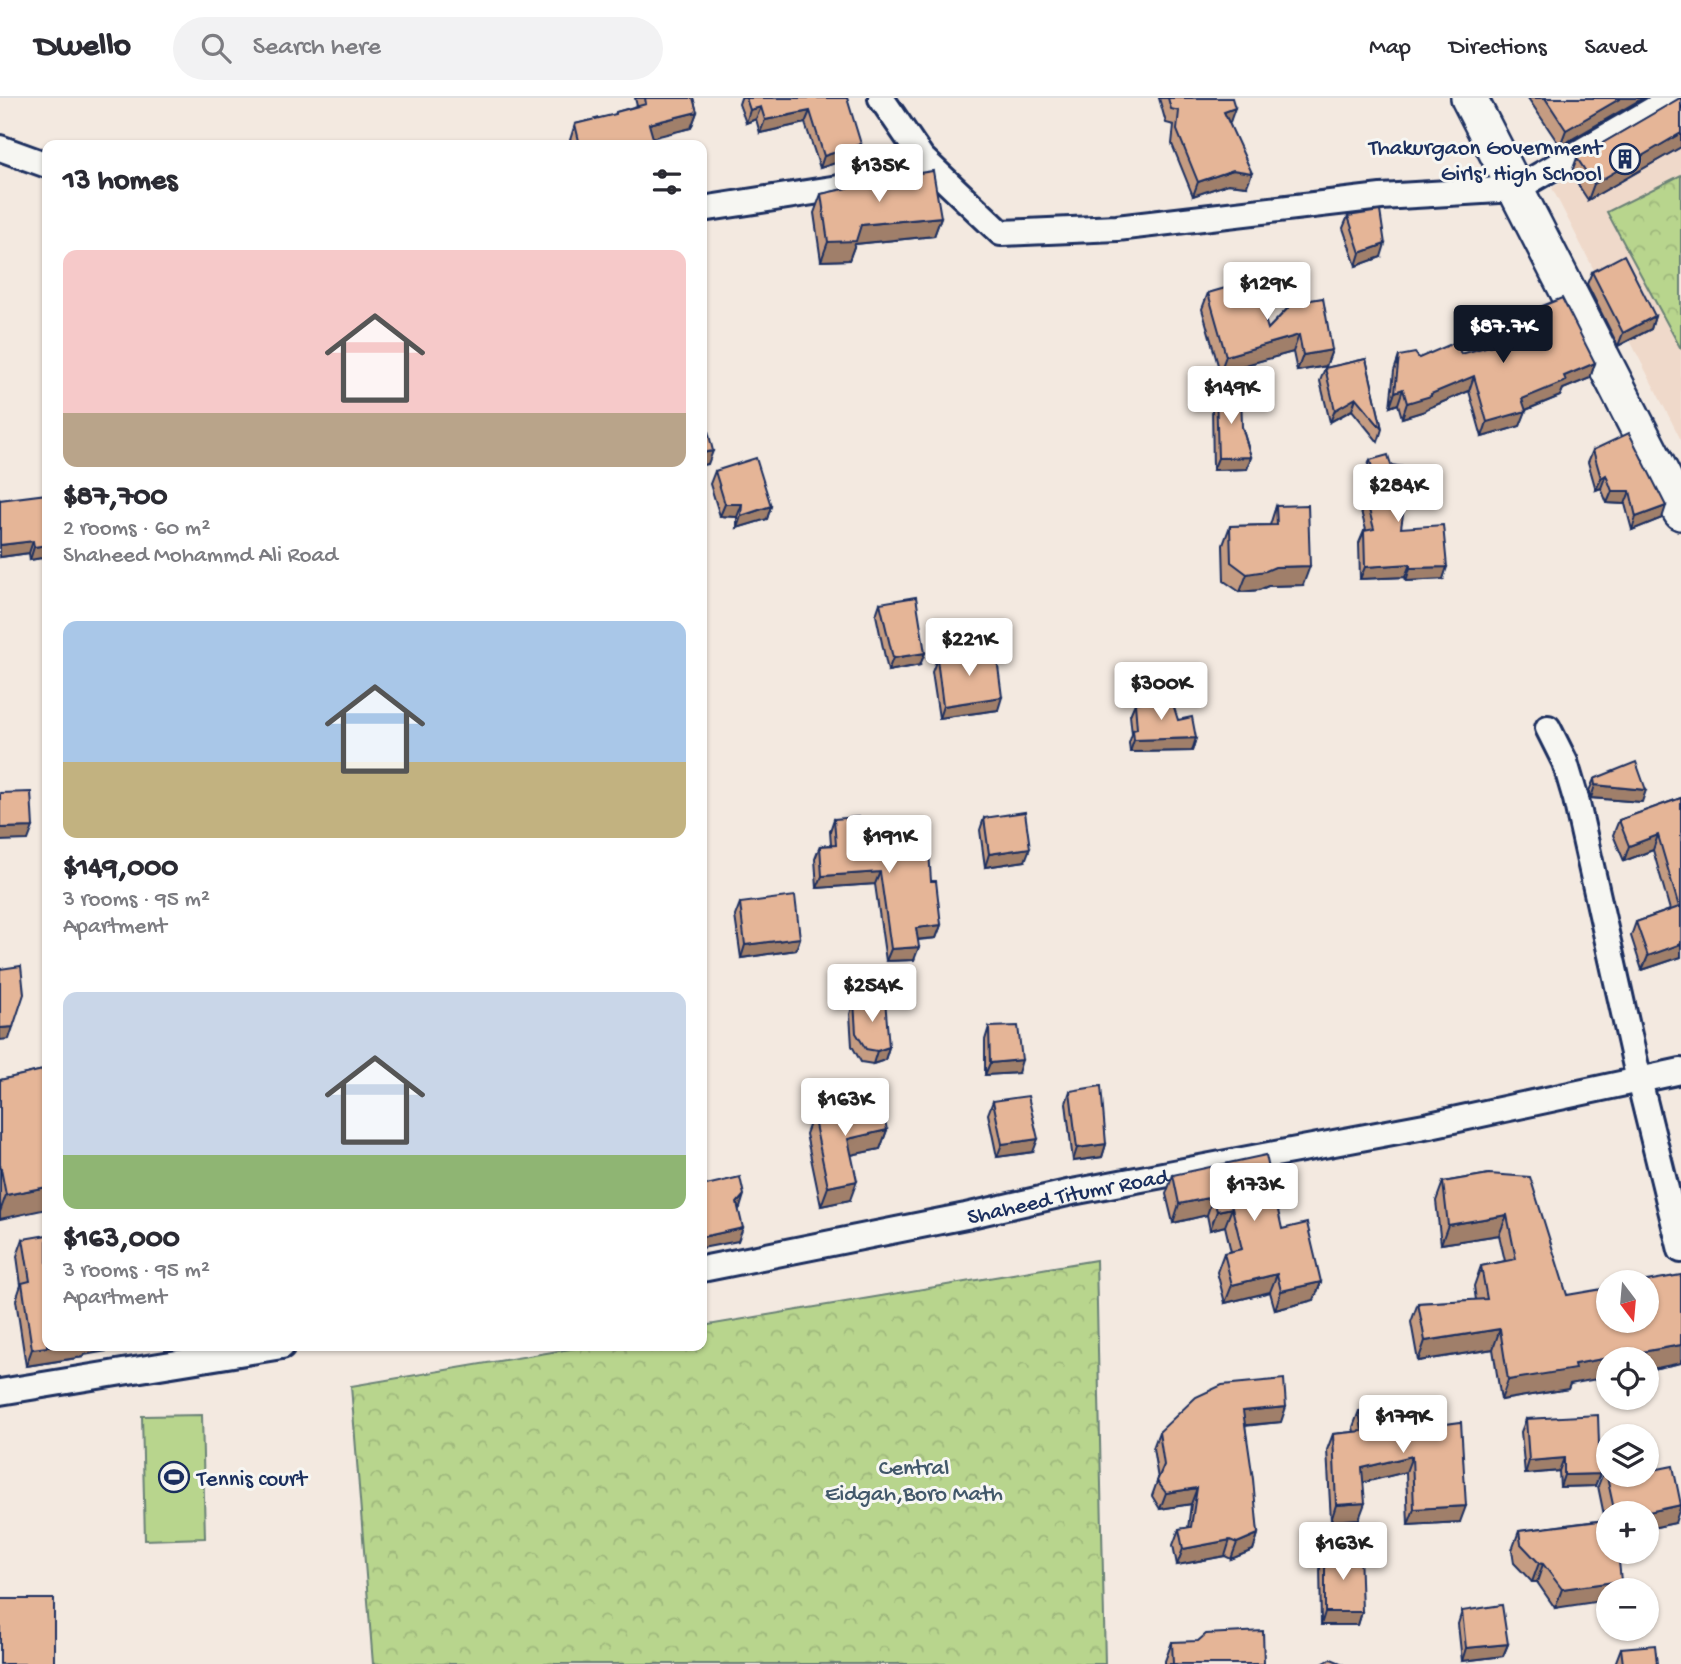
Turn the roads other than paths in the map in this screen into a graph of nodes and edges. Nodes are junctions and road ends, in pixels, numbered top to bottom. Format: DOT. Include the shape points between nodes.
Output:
graph roads {
  1 [pos="881,98"];
  2 [pos="1469,98"];
  3 [pos="1674,98"];
  4 [pos="0,148"];
  5 [pos="42,163"];
  6 [pos="938,173"];
  7 [pos="1516,189"];
  8 [pos="707,208"];
  9 [pos="1681,512"];
  10 [pos="1548,728"];
  11 [pos="1681,1070"];
  12 [pos="1639,1080"];
  13 [pos="1681,1250"];
  14 [pos="707,1268"];
  15 [pos="251,1351"];
  16 [pos="0,1392"];
  1 -- 6 [label="street" via="922,158"];
  2 -- 7 [label="street"];
  3 -- 7 [label="street"];
  4 -- 5 [label="street"];
  6 -- 7 [label="street" via="1001,233 1117,228 1381,197"];
  6 -- 8 [label="street"];
  7 -- 9 [label="street"];
  10 -- 12 [label="street" via="1576,799"];
  11 -- 12 [label="street, Shaheed Titumr Road"];
  12 -- 13 [label="street"];
  12 -- 14 [label="street, Shaheed Titumr Road"];
  15 -- 16 [label="street"];
}
